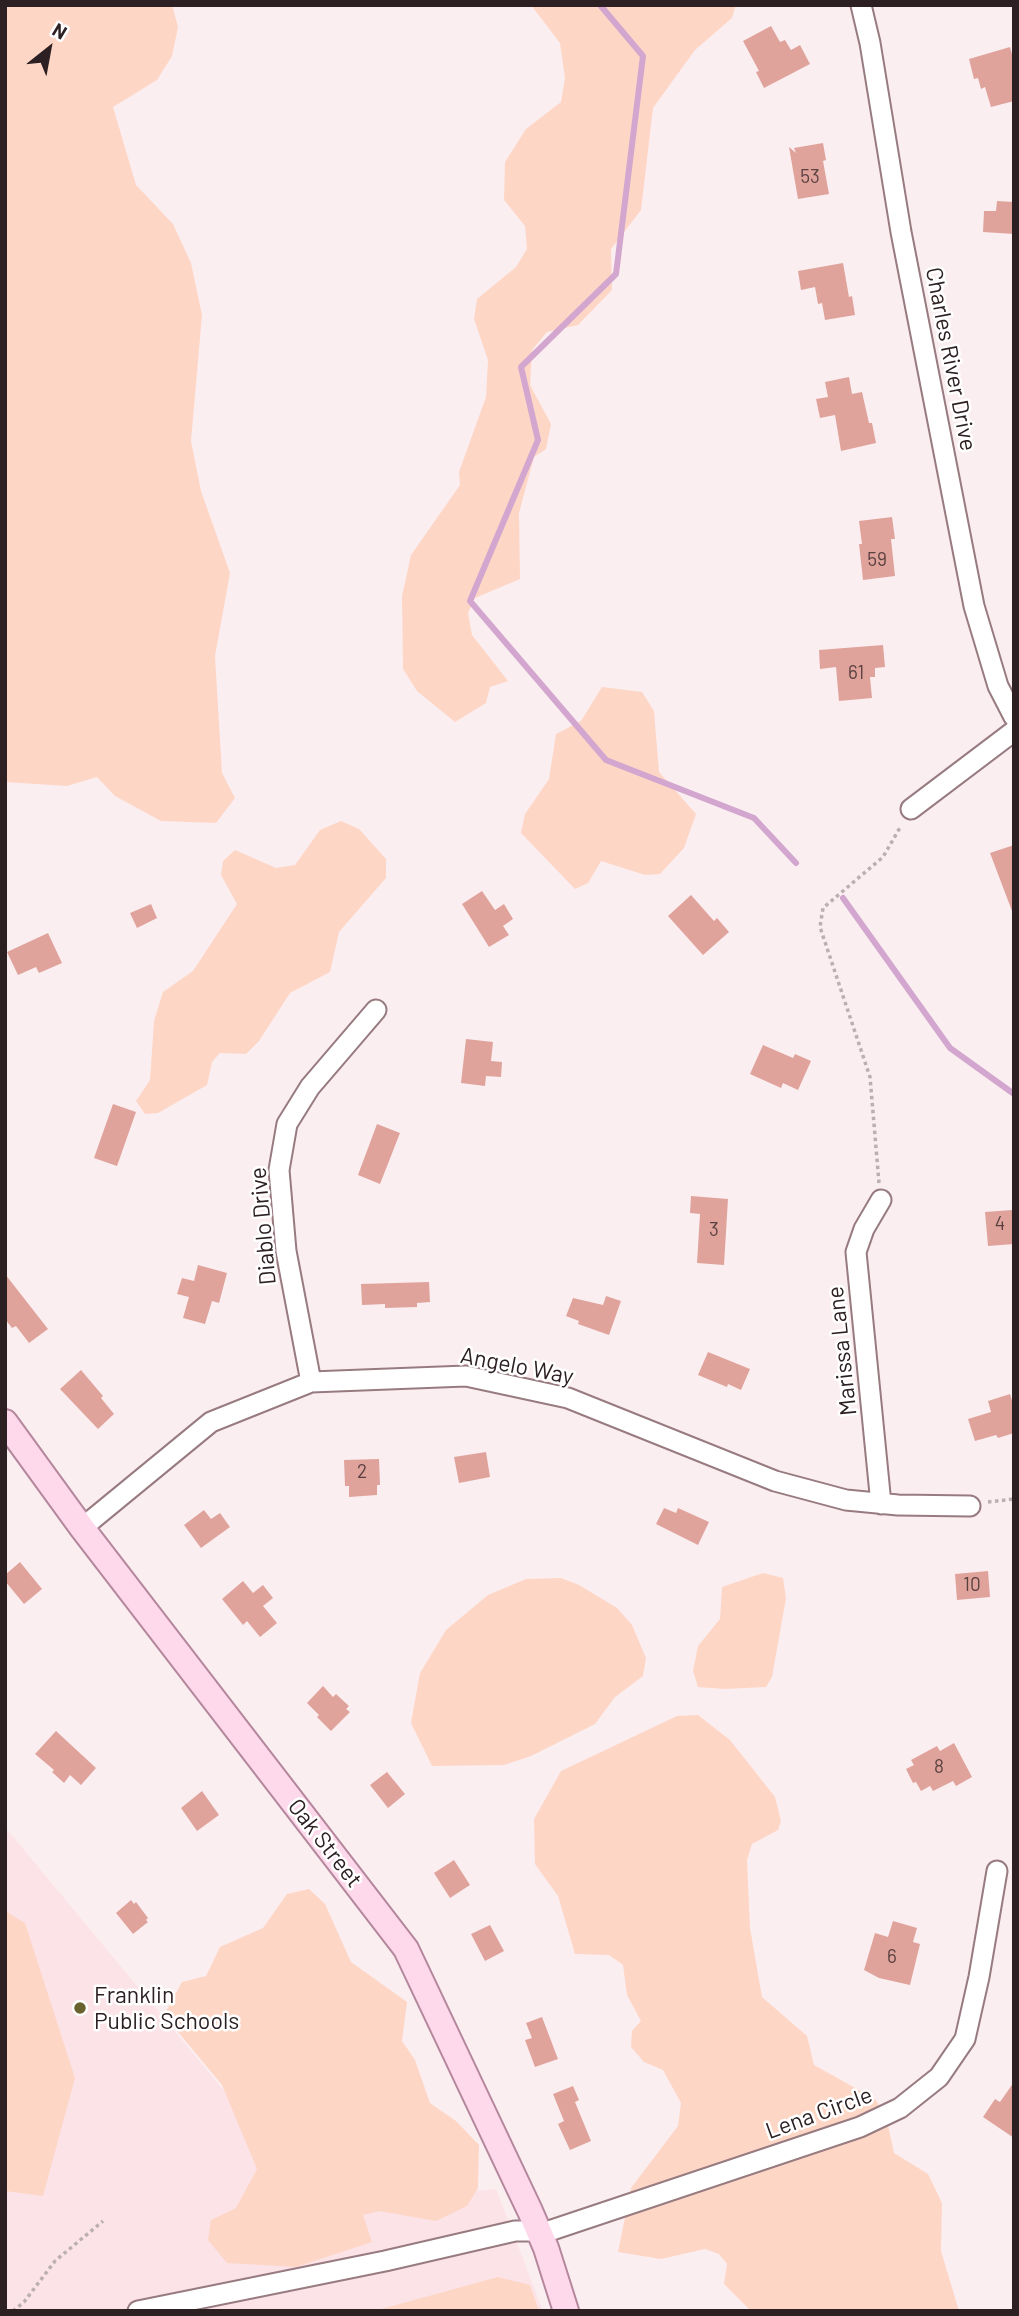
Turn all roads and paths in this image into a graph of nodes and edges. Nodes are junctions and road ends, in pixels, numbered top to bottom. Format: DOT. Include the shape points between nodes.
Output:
graph roads {
  1 [pos="862,5"];
  2 [pos="1014,717"];
  3 [pos="1014,731"];
  4 [pos="911,809"];
  5 [pos="376,1010"];
  6 [pos="881,1200"];
  7 [pos="311,1382"];
  8 [pos="5,1422"];
  9 [pos="1014,1499"];
  10 [pos="881,1504"];
  11 [pos="970,1506"];
  12 [pos="82,1528"];
  13 [pos="997,1871"];
  14 [pos="103,2221"];
  15 [pos="540,2234"];
  16 [pos="13,2311"];
  17 [pos="138,2311"];
  18 [pos="566,2311"];
  1 -- 2 [label="street, Charles River Drive" via="974,606 998,686"];
  3 -- 4 [label="street"];
  4 -- 6 [label="path" via="883,857 823,908 820,927 870,1077"];
  5 -- 7 [label="street, Diablo Drive" via="310,1087 287,1124 279,1170 286,1251"];
  6 -- 10 [label="street, Marissa Lane" via="856,1252"];
  7 -- 10 [label="street, Angelo Way" via="479,1378 568,1398 775,1481 846,1500"];
  7 -- 12 [label="street, Angelo Way" via="211,1422"];
  8 -- 12 [label="main road, Oak Street"];
  9 -- 11 [label="path"];
  10 -- 11 [label="street, Angelo Way"];
  12 -- 15 [label="main road, Oak Street" via="407,1949"];
  13 -- 15 [label="street, Lena Circle" via="965,2039 939,2077 900,2108 860,2127"];
  14 -- 16 [label="path" via="55,2261"];
  15 -- 17 [label="street, Lena Circle" via="515,2231"];
  15 -- 18 [label="main road, Oak Street"];
}
